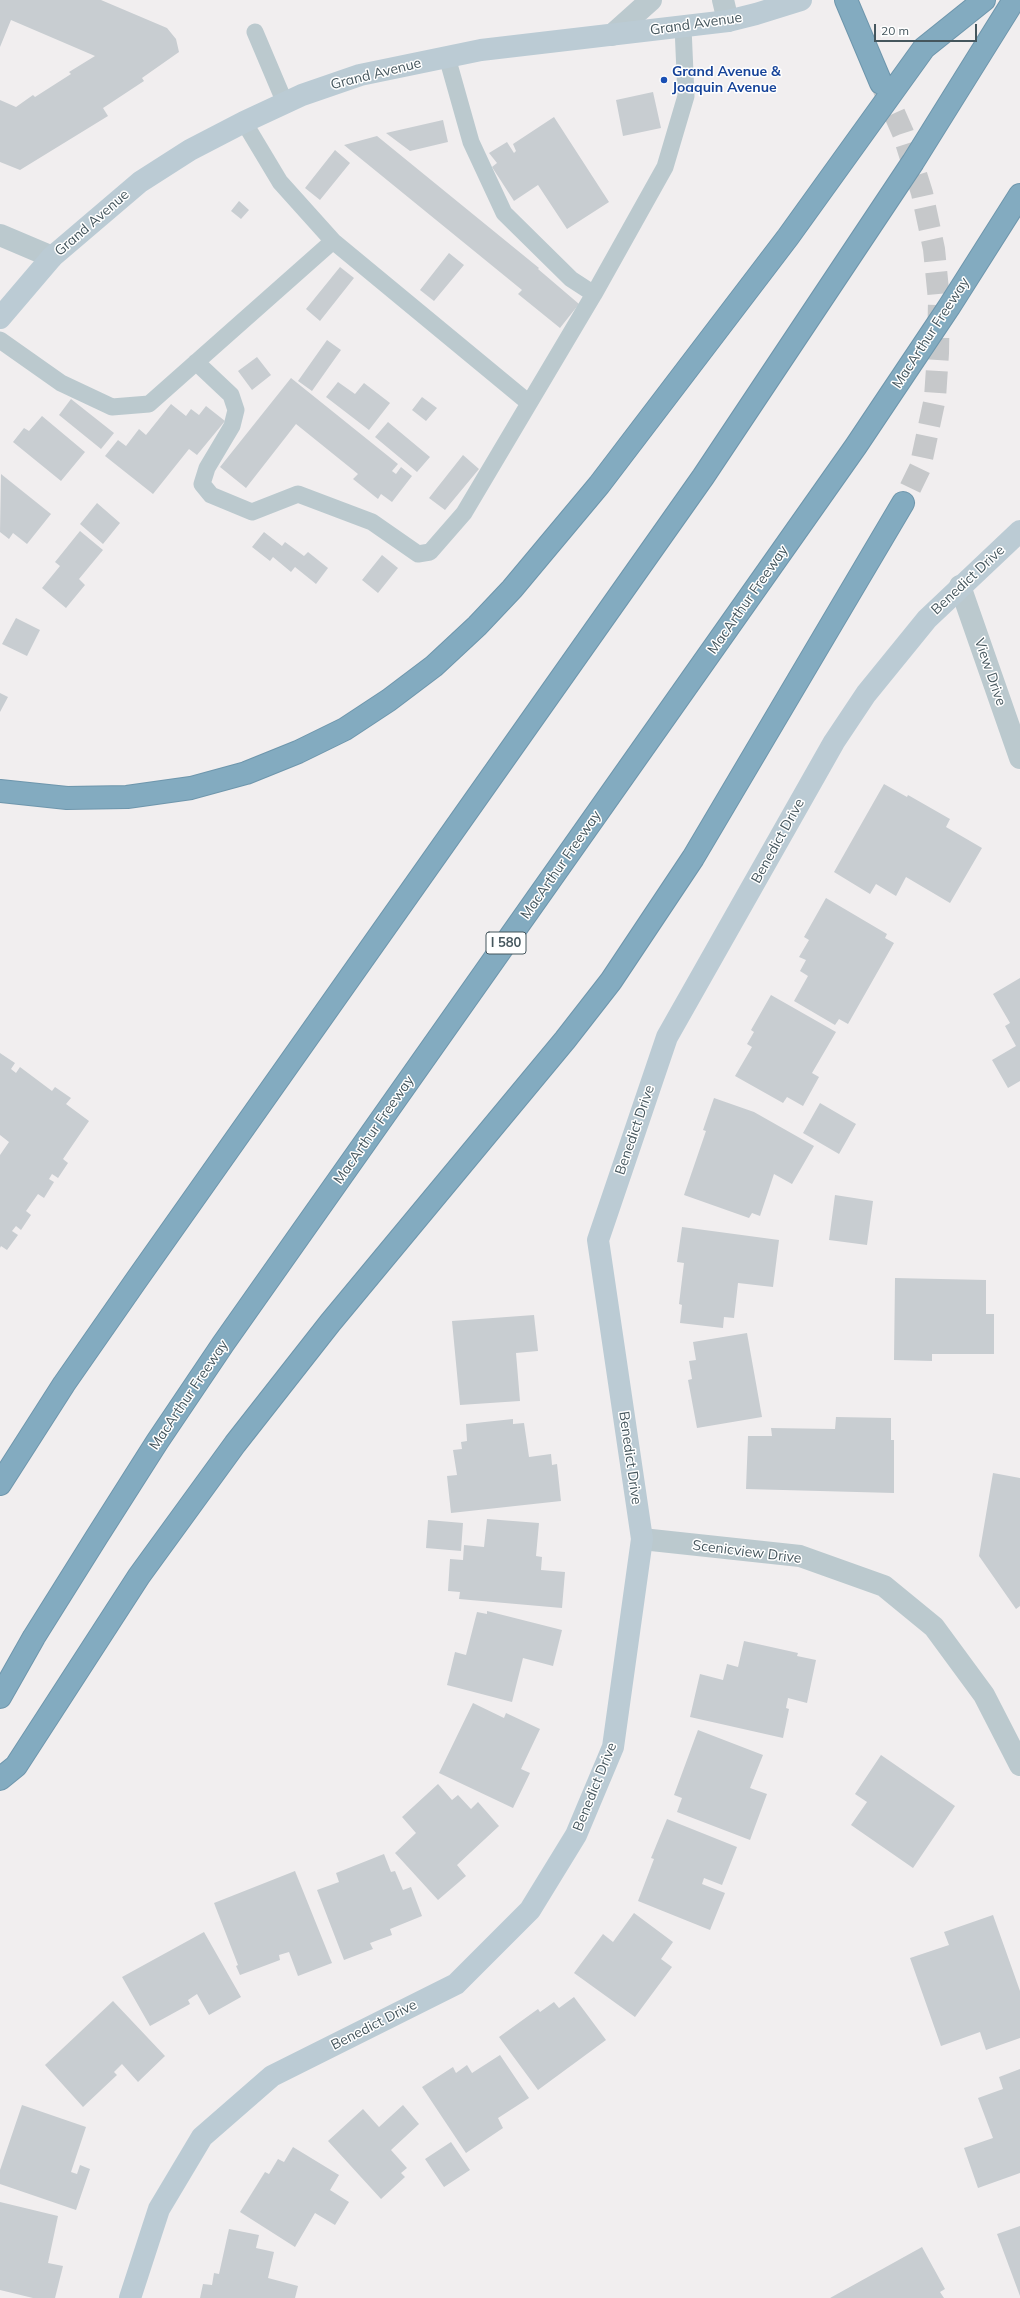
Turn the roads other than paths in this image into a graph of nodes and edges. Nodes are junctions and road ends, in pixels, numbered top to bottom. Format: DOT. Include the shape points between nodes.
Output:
graph roads {
  1 [pos="651,0"];
  2 [pos="801,0"];
  3 [pos="846,0"];
  4 [pos="984,0"];
  5 [pos="1014,0"];
  6 [pos="725,10"];
  7 [pos="684,27"];
  8 [pos="255,32"];
  9 [pos="612,35"];
  10 [pos="447,57"];
  11 [pos="881,83"];
  12 [pos="285,103"];
  13 [pos="244,122"];
  14 [pos="1020,195"];
  15 [pos="0,235"];
  16 [pos="333,241"];
  17 [pos="52,257"];
  18 [pos="594,294"];
  19 [pos="0,318"];
  20 [pos="0,340"];
  21 [pos="196,362"];
  22 [pos="529,403"];
  23 [pos="903,503"];
  24 [pos="1020,530"];
  25 [pos="960,586"];
  26 [pos="1020,758"];
  27 [pos="0,791"];
  28 [pos="0,1484"];
  29 [pos="642,1539"];
  30 [pos="0,1697"];
  31 [pos="1020,1765"];
  32 [pos="0,1779"];
  33 [pos="130,2298"];
  1 -- 9 [label="street"];
  2 -- 6 [label="street, Grand Avenue"];
  3 -- 11 [label="highway"];
  4 -- 27 [label="highway" via="924,48 792,231 599,486 512,589 434,666 345,729 298,752 239,775 191,788 127,797 67,798"];
  5 -- 28 [label="highway" via="904,175 703,477 135,1282 64,1384"];
  6 -- 7 [label="street, Grand Avenue"];
  7 -- 9 [label="street, Grand Avenue"];
  7 -- 18 [label="lane" via="686,96 664,167"];
  8 -- 12 [label="lane"];
  9 -- 10 [label="street, Grand Avenue" via="481,50"];
  10 -- 12 [label="street, Grand Avenue" via="360,75"];
  10 -- 18 [label="lane" via="471,142 504,213 571,279"];
  12 -- 13 [label="street, Grand Avenue"];
  13 -- 16 [label="lane" via="280,182"];
  13 -- 17 [label="street, Grand Avenue" via="190,150 140,182"];
  14 -- 30 [label="highway, MacArthur Freeway / I 580" via="949,308 856,446 214,1357 96,1538"];
  15 -- 17 [label="street"];
  16 -- 21 [label="lane"];
  16 -- 22 [label="lane"];
  17 -- 19 [label="street, Grand Avenue"];
  18 -- 22 [label="lane"];
  20 -- 21 [label="lane" via="61,383 112,407 149,404"];
  21 -- 22 [label="lane" via="231,395 236,410 232,426 207,468 202,484 211,495 252,512 298,494 372,522 418,554 430,552 464,513"];
  23 -- 32 [label="highway" via="693,858 611,981 315,1341 234,1444 135,1583 16,1766"];
  24 -- 25 [label="street, Benedict Drive"];
  25 -- 26 [label="street, View Drive"];
  25 -- 29 [label="street, Benedict Drive" via="894,657 834,742 667,1037 598,1240"];
  29 -- 31 [label="street, Scenicview Drive" via="800,1556 884,1586 934,1627 984,1695"];
  29 -- 33 [label="street, Benedict Drive" via="613,1747 576,1835 530,1910 456,1984 272,2076 202,2137 159,2209"];
}
